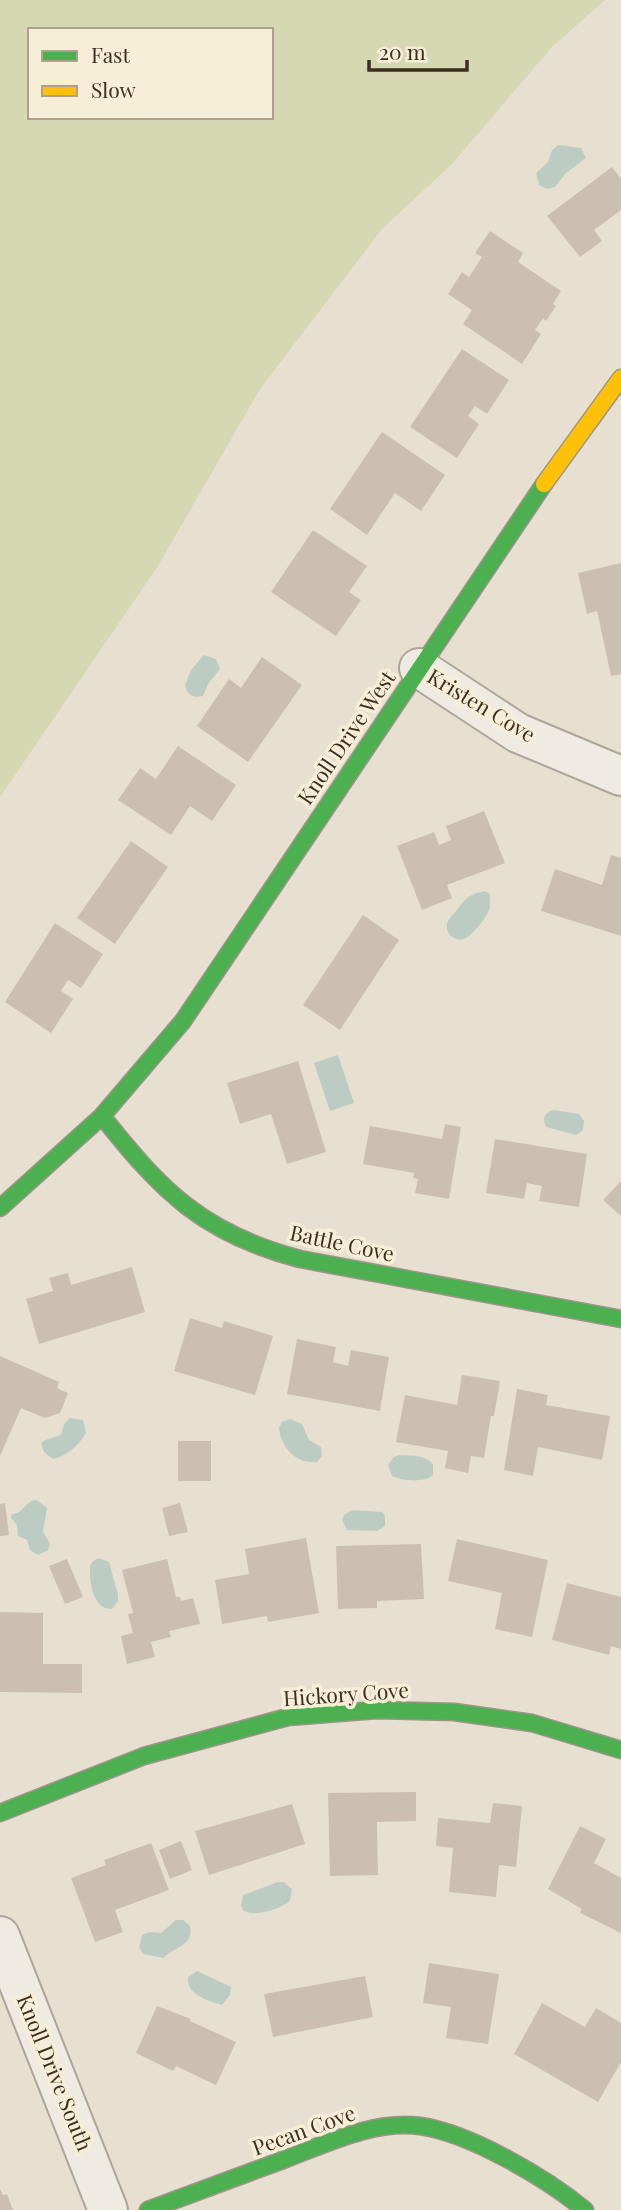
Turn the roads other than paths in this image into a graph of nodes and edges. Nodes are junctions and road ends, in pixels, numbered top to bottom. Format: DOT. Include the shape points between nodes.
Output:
graph roads {
  1 [pos="621,378"];
  2 [pos="419,668"];
  3 [pos="621,775"];
  4 [pos="102,1116"];
  5 [pos="0,1208"];
  6 [pos="621,1319"];
  7 [pos="621,1750"];
  8 [pos="0,1813"];
  9 [pos="0,1936"];
  10 [pos="108,2210"];
  11 [pos="148,2210"];
  12 [pos="585,2210"];
  1 -- 2 [label="street, Knoll Drive West"];
  2 -- 3 [label="street, Kristen Cove" via="518,733"];
  2 -- 4 [label="street, Knoll Drive West" via="183,1021"];
  4 -- 5 [label="street"];
  4 -- 6 [label="street, Battle Cove" via="176,1199 225,1233 254,1246 300,1259"];
  7 -- 8 [label="street, Hickory Cove" via="532,1723 454,1712 377,1710 288,1717 144,1756"];
  9 -- 10 [label="street, Knoll Drive South"];
  11 -- 12 [label="street, Pecan Cove" via="374,2127 420,2126 453,2135 519,2165"];
}
